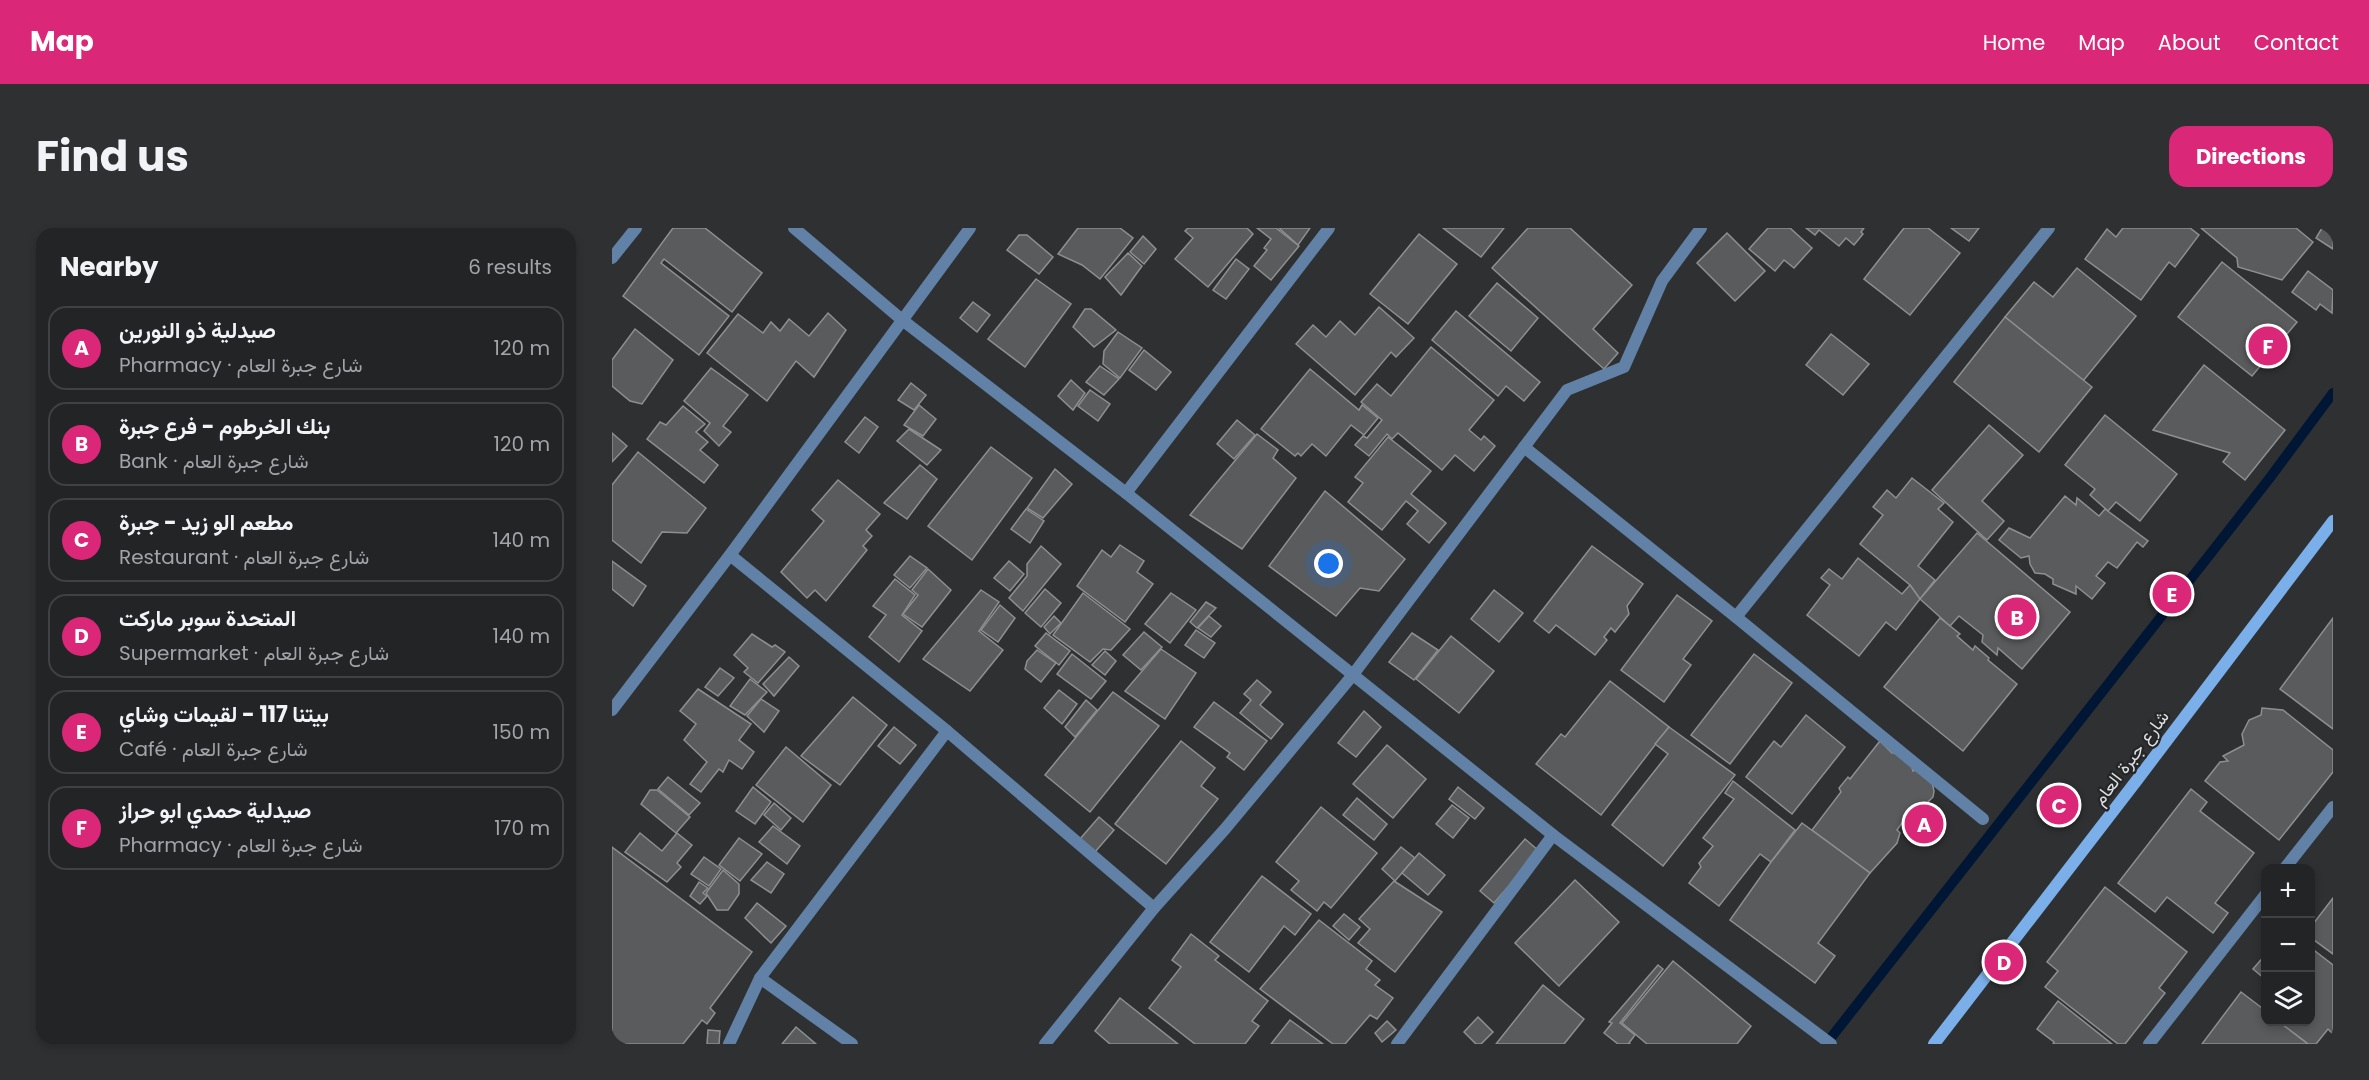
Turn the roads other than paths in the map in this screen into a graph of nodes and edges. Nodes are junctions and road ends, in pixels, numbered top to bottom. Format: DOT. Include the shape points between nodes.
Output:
graph roads {
  1 [pos="636,228"];
  2 [pos="794,228"];
  3 [pos="970,228"];
  4 [pos="1329,228"];
  5 [pos="1701,228"];
  6 [pos="2049,228"];
  7 [pos="612,258"];
  8 [pos="901,319"];
  9 [pos="1524,447"];
  10 [pos="1126,493"];
  11 [pos="2333,521"];
  12 [pos="730,555"];
  13 [pos="1736,617"];
  14 [pos="1352,676"];
  15 [pos="612,710"];
  16 [pos="946,731"];
  17 [pos="2333,807"];
  18 [pos="1983,819"];
  19 [pos="1553,835"];
  20 [pos="2288,864"];
  21 [pos="2261,899"];
  22 [pos="1154,908"];
  23 [pos="760,978"];
  24 [pos="729,1044"];
  25 [pos="852,1044"];
  26 [pos="1045,1044"];
  27 [pos="1397,1044"];
  28 [pos="1830,1044"];
  29 [pos="1934,1044"];
  30 [pos="2149,1044"];
  1 -- 7 [label="street"];
  2 -- 8 [label="street"];
  3 -- 8 [label="street"];
  4 -- 10 [label="street"];
  5 -- 9 [label="street" via="1662,281 1624,367 1567,390"];
  6 -- 13 [label="street"];
  8 -- 10 [label="street"];
  8 -- 12 [label="street"];
  9 -- 13 [label="street"];
  9 -- 14 [label="street"];
  10 -- 14 [label="street"];
  11 -- 29 [label="main road, شارع جبرة العام"];
  12 -- 15 [label="street"];
  12 -- 16 [label="street"];
  13 -- 18 [label="street"];
  14 -- 19 [label="street"];
  14 -- 22 [label="street"];
  16 -- 22 [label="street"];
  16 -- 23 [label="street"];
  17 -- 20 [label="street"];
  19 -- 27 [label="street"];
  19 -- 28 [label="street"];
  21 -- 30 [label="street"];
  22 -- 26 [label="street"];
  23 -- 24 [label="street"];
  23 -- 25 [label="street"];
}
